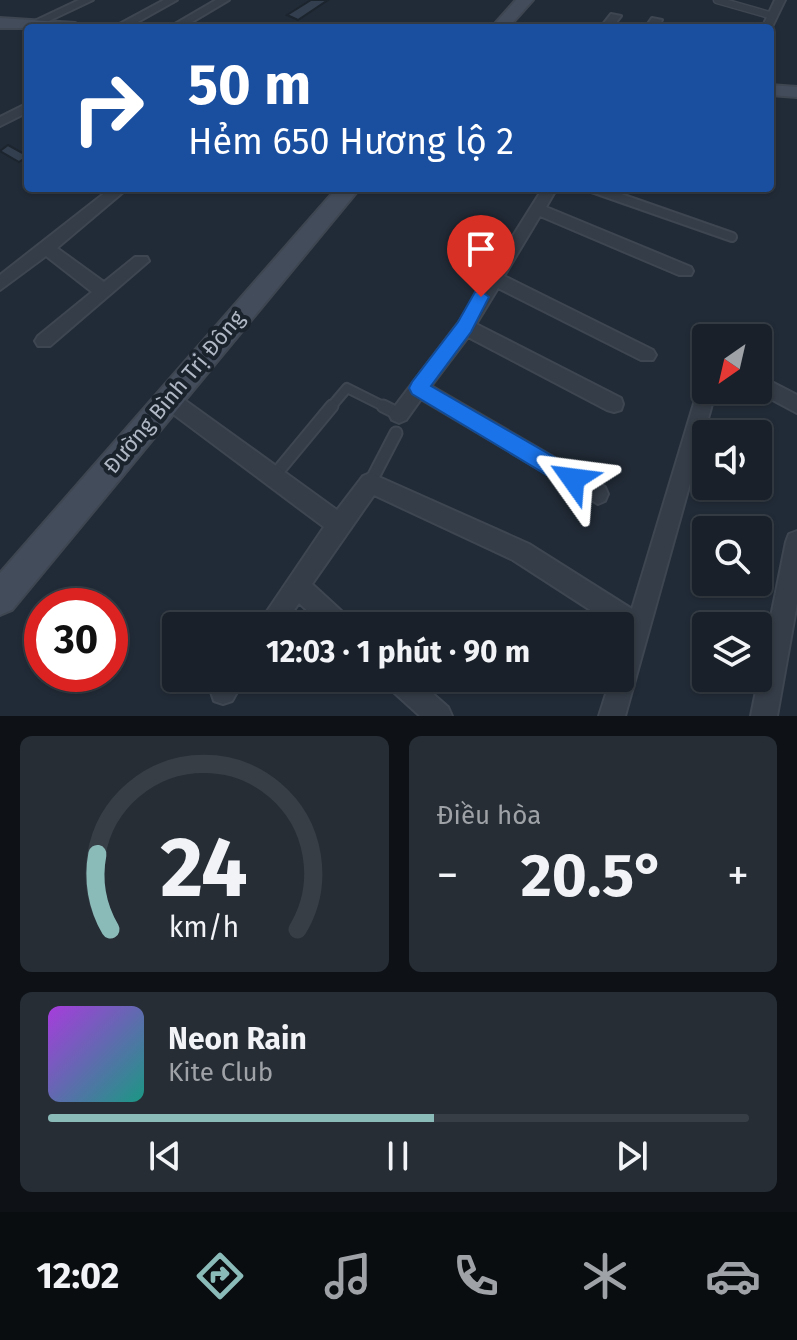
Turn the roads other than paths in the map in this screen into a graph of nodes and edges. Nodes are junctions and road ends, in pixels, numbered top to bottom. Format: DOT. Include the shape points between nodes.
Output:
graph roads {
  1 [pos="88,0"];
  2 [pos="172,0"];
  3 [pos="224,0"];
  4 [pos="525,0"];
  5 [pos="717,0"];
  6 [pos="780,0"];
  7 [pos="615,16"];
  8 [pos="773,16"];
  9 [pos="0,23"];
  10 [pos="24,24"];
  11 [pos="34,24"];
  12 [pos="126,24"];
  13 [pos="181,24"];
  14 [pos="503,24"];
  15 [pos="609,24"];
  16 [pos="770,24"];
  17 [pos="774,90"];
  18 [pos="797,92"];
  19 [pos="24,109"];
  20 [pos="0,122"];
  21 [pos="116,192"];
  22 [pos="346,192"];
  23 [pos="548,192"];
  24 [pos="603,192"];
  25 [pos="537,209"];
  26 [pos="732,237"];
  27 [pos="46,248"];
  28 [pos="141,261"];
  29 [pos="685,271"];
  30 [pos="493,278"];
  31 [pos="0,284"];
  32 [pos="103,291"];
  33 [pos="465,327"];
  34 [pos="44,341"];
  35 [pos="647,355"];
  36 [pos="419,388"];
  37 [pos="772,391"];
  38 [pos="168,399"];
  39 [pos="614,404"];
  40 [pos="703,404"];
  41 [pos="797,405"];
  42 [pos="399,414"];
  43 [pos="396,433"];
  44 [pos="273,477"];
  45 [pos="370,483"];
  46 [pos="598,494"];
  47 [pos="339,525"];
  48 [pos="797,542"];
  49 [pos="297,586"];
  50 [pos="0,598"];
  51 [pos="279,612"];
  52 [pos="326,612"];
  53 [pos="638,627"];
  54 [pos="412,692"];
  55 [pos="439,716"];
  56 [pos="612,716"];
  57 [pos="764,716"];
  1 -- 11 [label="street"];
  2 -- 12 [label="street"];
  3 -- 13 [label="street"];
  4 -- 14 [label="street"];
  5 -- 8 [label="lane"];
  6 -- 8 [label="street"];
  7 -- 15 [label="street"];
  8 -- 16 [label="street"];
  9 -- 10 [label="street"];
  17 -- 18 [label="street"];
  19 -- 20 [label="street"];
  21 -- 27 [label="street"];
  22 -- 38 [label="street, Đường Bình Trị Đông"];
  23 -- 25 [label="street"];
  24 -- 26 [label="lane"];
  25 -- 29 [label="street"];
  25 -- 30 [label="street"];
  27 -- 31 [label="street"];
  27 -- 32 [label="street"];
  28 -- 32 [label="street"];
  30 -- 33 [label="street"];
  30 -- 35 [label="street"];
  32 -- 34 [label="street"];
  33 -- 36 [label="street"];
  33 -- 39 [label="street"];
  36 -- 42 [label="street"];
  36 -- 46 [label="street"];
  37 -- 41 [label="street"];
  38 -- 44 [label="street"];
  38 -- 50 [label="street, Đường Bình Trị Đông"];
  40 -- 53 [label="street"];
  42 -- 44 [label="lane" via="347,388"];
  43 -- 45 [label="lane"];
  44 -- 47 [label="street"];
  45 -- 47 [label="street"];
  45 -- 53 [label="street" via="521,552"];
  47 -- 49 [label="street"];
  48 -- 57 [label="street"];
  49 -- 51 [label="street"];
  49 -- 52 [label="street"];
  53 -- 56 [label="street"];
  54 -- 55 [label="street"];
}
